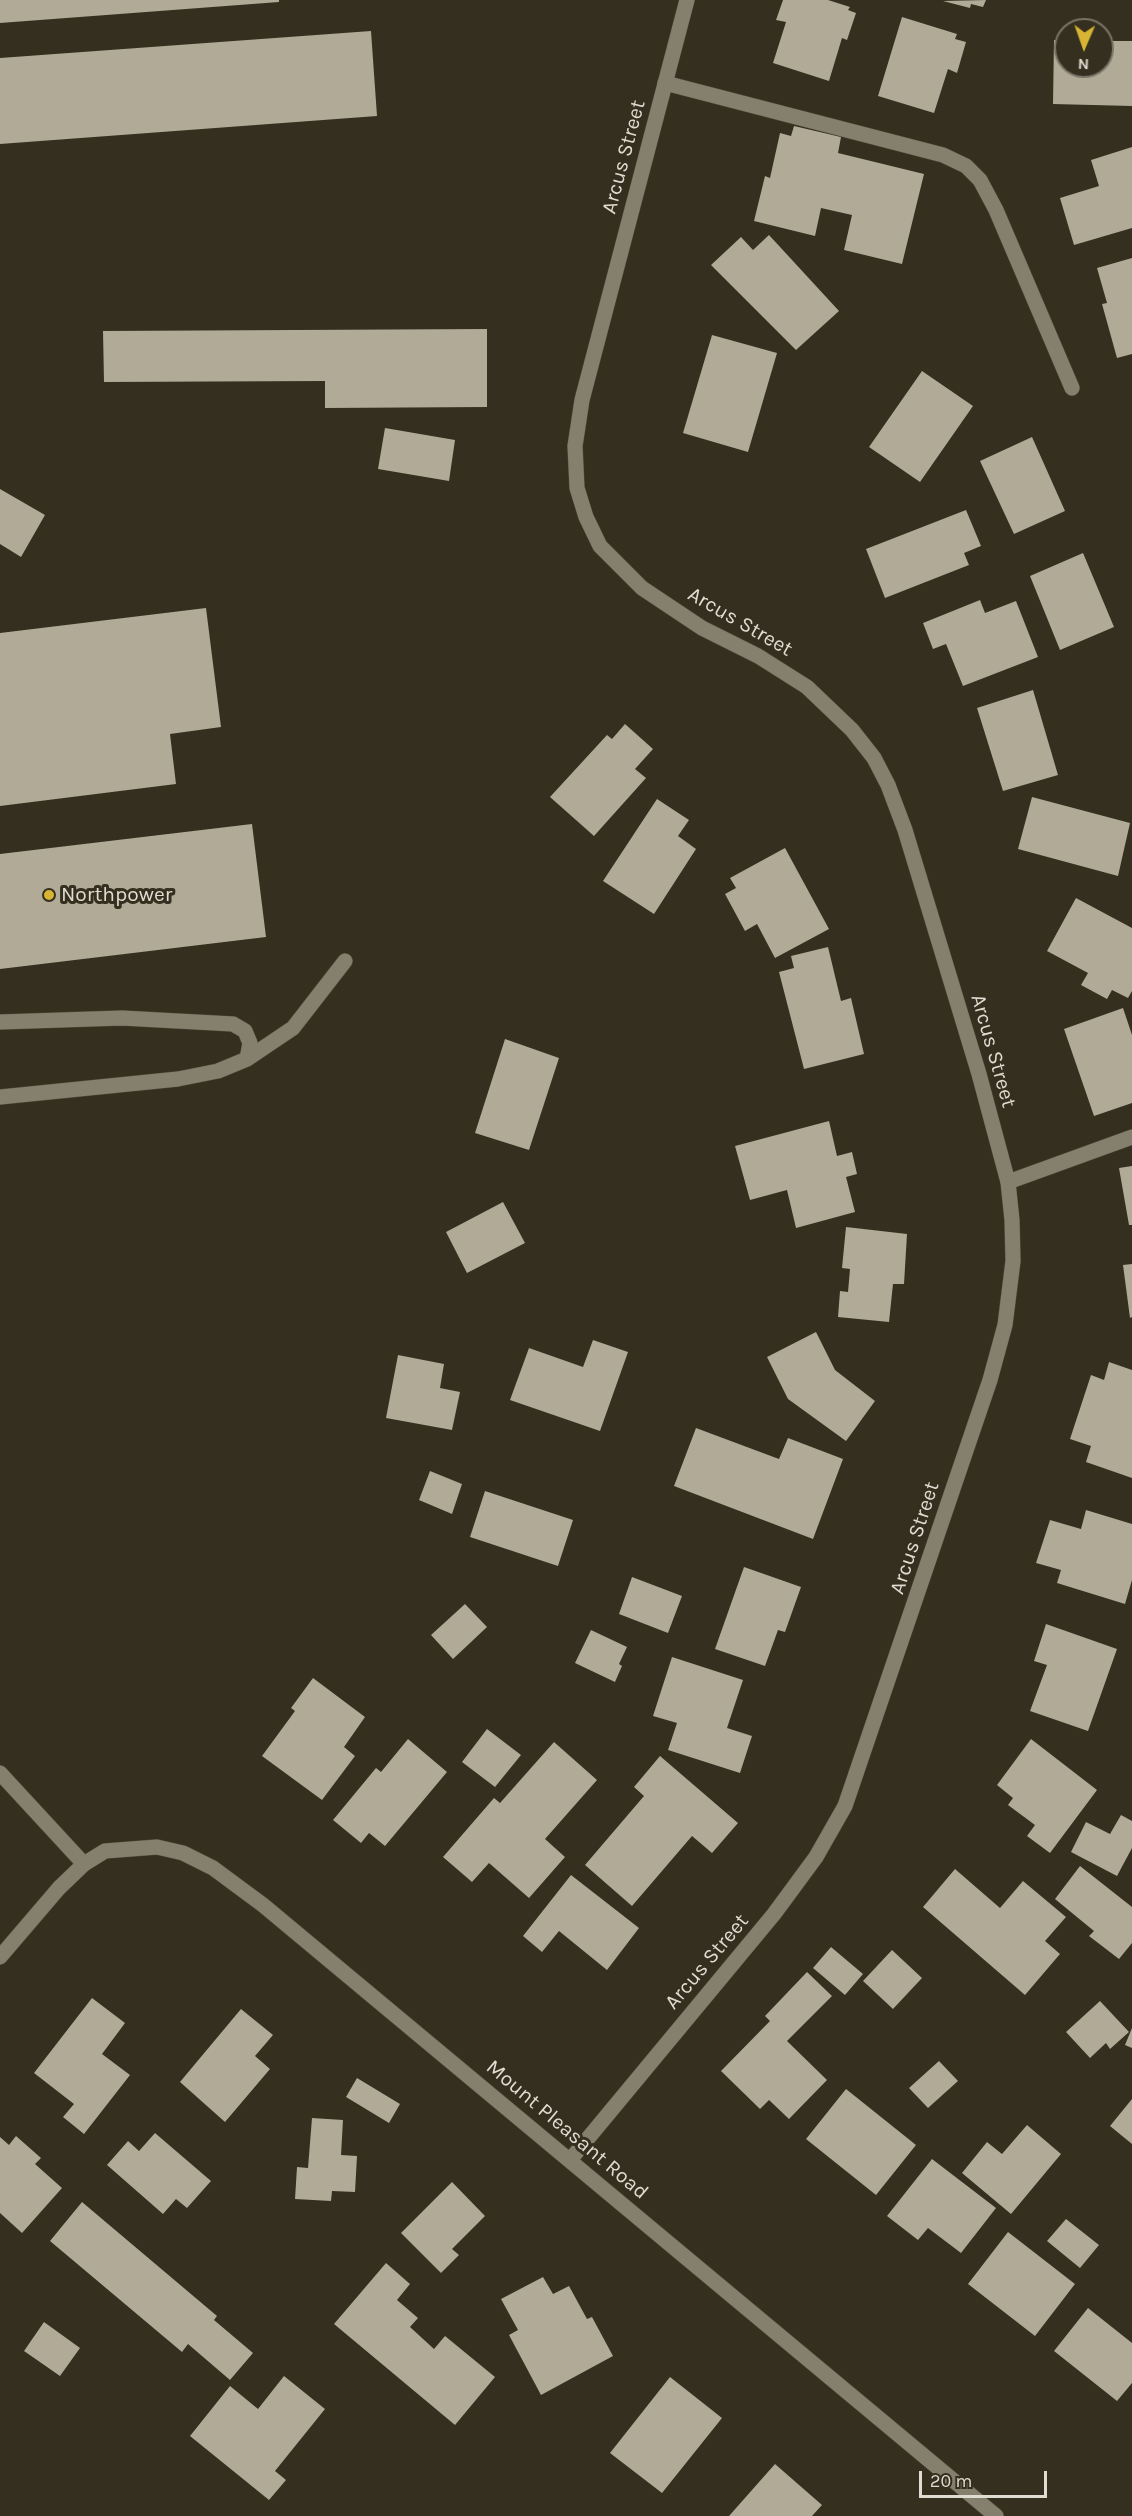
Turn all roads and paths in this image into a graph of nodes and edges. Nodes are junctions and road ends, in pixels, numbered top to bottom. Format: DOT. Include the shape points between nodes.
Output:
graph roads {
  1 [pos="687,0"];
  2 [pos="664,83"];
  3 [pos="1072,388"];
  4 [pos="345,961"];
  5 [pos="0,1022"];
  6 [pos="247,1059"];
  7 [pos="0,1097"];
  8 [pos="1132,1137"];
  9 [pos="1008,1182"];
  10 [pos="0,1773"];
  11 [pos="84,1864"];
  12 [pos="0,1957"];
  13 [pos="570,2160"];
  14 [pos="996,2516"];
  1 -- 2 [label="street, Arcus Street"];
  2 -- 3 [label="street" via="943,155 966,166 980,180 996,210"];
  2 -- 9 [label="street, Arcus Street" via="582,400 575,446 577,488 586,517 600,546 642,588 807,687 852,730 874,758 905,830"];
  4 -- 6 [label="street" via="293,1028"];
  5 -- 6 [label="street" via="122,1018 233,1024 245,1031 250,1043"];
  6 -- 7 [label="street" via="218,1071 177,1079"];
  8 -- 9 [label="street"];
  9 -- 13 [label="street, Arcus Street" via="1012,1261 1002,1336 845,1806 816,1857 774,1914"];
  10 -- 11 [label="street"];
  11 -- 12 [label="street, Mount Pleasant Road"];
  11 -- 13 [label="street, Mount Pleasant Road" via="105,1851 157,1848 183,1853 213,1868 263,1905"];
  13 -- 14 [label="street, Mount Pleasant Road"];
}
